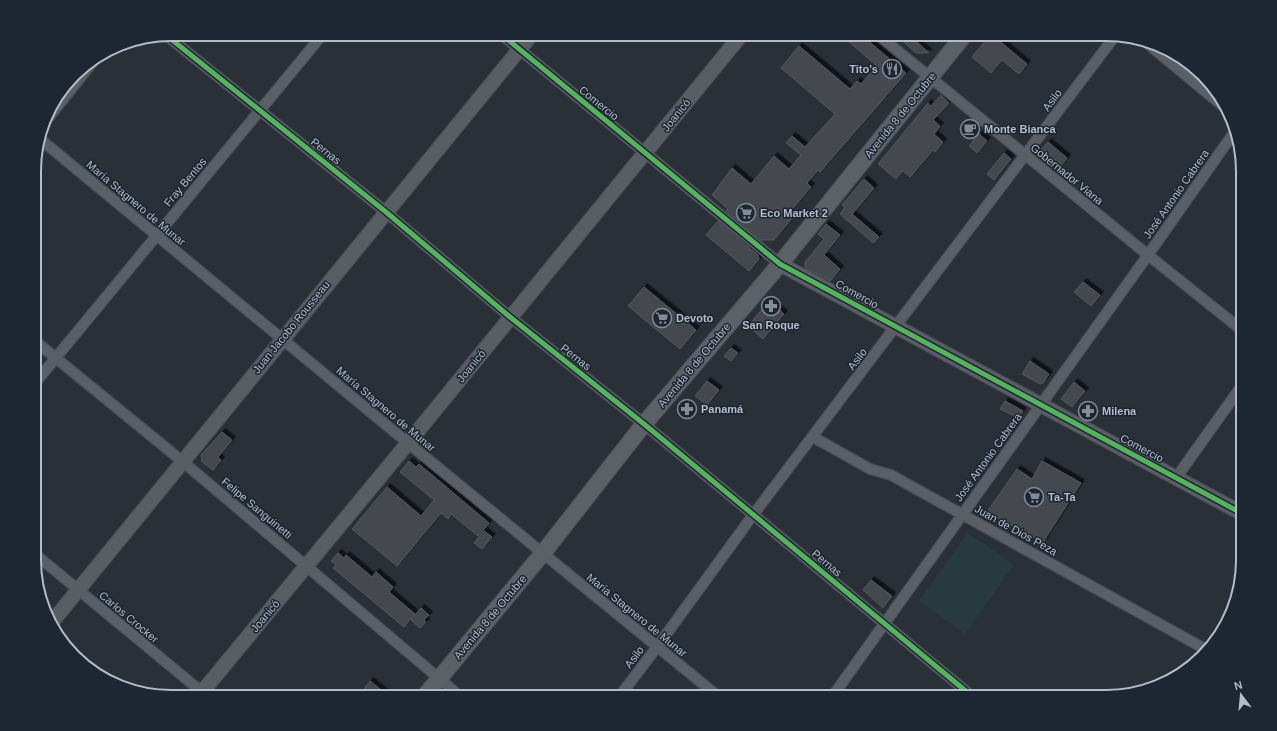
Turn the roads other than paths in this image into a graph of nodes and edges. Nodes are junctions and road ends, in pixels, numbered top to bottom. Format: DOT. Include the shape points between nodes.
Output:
graph roads {
  1 [pos="174,41"];
  2 [pos="317,41"];
  3 [pos="509,41"];
  4 [pos="526,41"];
  5 [pos="736,41"];
  6 [pos="885,41"];
  7 [pos="959,41"];
  8 [pos="1112,41"];
  9 [pos="519,50"];
  10 [pos="1154,50"];
  11 [pos="80,78"];
  12 [pos="929,78"];
  13 [pos="1214,99"];
  14 [pos="62,101"];
  15 [pos="261,111"];
  16 [pos="1232,136"];
  17 [pos="44,141"];
  18 [pos="645,153"];
  19 [pos="1024,155"];
  20 [pos="386,212"];
  21 [pos="156,236"];
  22 [pos="1148,255"];
  23 [pos="780,264"];
  24 [pos="510,317"];
  25 [pos="1236,325"];
  26 [pos="896,327"];
  27 [pos="282,339"];
  28 [pos="41,346"];
  29 [pos="56,358"];
  30 [pos="41,377"];
  31 [pos="1236,394"];
  32 [pos="1041,405"];
  33 [pos="644,424"];
  34 [pos="813,437"];
  35 [pos="408,443"];
  36 [pos="182,461"];
  37 [pos="1176,478"];
  38 [pos="1236,510"];
  39 [pos="962,514"];
  40 [pos="753,515"];
  41 [pos="543,553"];
  42 [pos="41,559"];
  43 [pos="307,566"];
  44 [pos="78,590"];
  45 [pos="55,618"];
  46 [pos="884,623"];
  47 [pos="657,647"];
  48 [pos="1202,647"];
  49 [pos="439,679"];
  50 [pos="197,690"];
  51 [pos="207,690"];
  52 [pos="430,690"];
  53 [pos="452,690"];
  54 [pos="624,690"];
  55 [pos="710,690"];
  56 [pos="837,690"];
  57 [pos="965,690"];
  1 -- 15 [label="street, Pernas"];
  2 -- 15 [label="street, Fray Bentos"];
  3 -- 9 [label="street, Comercio"];
  4 -- 9 [label="street, Juan Jacobo Rousseau"];
  5 -- 18 [label="street, Joanicó"];
  6 -- 12 [label="street, Gobernador Viana"];
  7 -- 12 [label="main road, Avenida 8 de Octubre"];
  8 -- 19 [label="street, Asilo"];
  9 -- 18 [label="street, Comercio"];
  9 -- 20 [label="street, Juan Jacobo Rousseau"];
  10 -- 13 [label="street"];
  11 -- 14 [label="street"];
  12 -- 19 [label="street, Gobernador Viana"];
  12 -- 23 [label="main road, Avenida 8 de Octubre"];
  15 -- 20 [label="street, Pernas"];
  15 -- 21 [label="street, Fray Bentos"];
  16 -- 22 [label="street, José Antonio Cabrera"];
  17 -- 21 [label="street, María Stagnero de Munar"];
  18 -- 23 [label="street, Comercio"];
  18 -- 24 [label="street, Joanicó"];
  19 -- 22 [label="street, Gobernador Viana"];
  19 -- 26 [label="street, Asilo"];
  20 -- 24 [label="street, Pernas"];
  20 -- 27 [label="street, Juan Jacobo Rousseau"];
  21 -- 27 [label="street, María Stagnero de Munar"];
  21 -- 29 [label="street, Fray Bentos"];
  22 -- 25 [label="street, Gobernador Viana"];
  22 -- 32 [label="street, José Antonio Cabrera"];
  23 -- 26 [label="street, Comercio"];
  23 -- 33 [label="main road, Avenida 8 de Octubre"];
  24 -- 33 [label="street, Pernas"];
  24 -- 35 [label="street, Joanicó"];
  26 -- 32 [label="street, Comercio"];
  26 -- 34 [label="street, Asilo"];
  27 -- 35 [label="street, María Stagnero de Munar"];
  27 -- 36 [label="street, Juan Jacobo Rousseau"];
  28 -- 29 [label="street, Felipe Sanguinetti"];
  29 -- 30 [label="street, Fray Bentos"];
  29 -- 36 [label="street, Felipe Sanguinetti"];
  31 -- 37 [label="street"];
  32 -- 37 [label="street, Comercio"];
  32 -- 39 [label="street, José Antonio Cabrera"];
  33 -- 40 [label="street, Pernas"];
  33 -- 41 [label="main road, Avenida 8 de Octubre"];
  34 -- 39 [label="street, Juan de Dios Peza" via="870,469 891,475"];
  34 -- 40 [label="street, Asilo"];
  35 -- 41 [label="street, María Stagnero de Munar"];
  35 -- 43 [label="street, Joanicó"];
  36 -- 43 [label="street, Felipe Sanguinetti"];
  36 -- 44 [label="street, Juan Jacobo Rousseau"];
  37 -- 38 [label="street, Comercio"];
  39 -- 46 [label="street, José Antonio Cabrera"];
  39 -- 48 [label="street, Juan de Dios Peza"];
  40 -- 46 [label="street, Pernas"];
  40 -- 47 [label="street, Asilo"];
  41 -- 47 [label="street, María Stagnero de Munar"];
  41 -- 49 [label="main road, Avenida 8 de Octubre"];
  42 -- 44 [label="street, Carlos Crocker"];
  43 -- 49 [label="street, Felipe Sanguinetti"];
  43 -- 51 [label="street, Joanicó"];
  44 -- 45 [label="street, Juan Jacobo Rousseau"];
  44 -- 50 [label="street, Carlos Crocker"];
  46 -- 56 [label="street, José Antonio Cabrera"];
  46 -- 57 [label="street, Pernas"];
  47 -- 54 [label="street, Asilo"];
  47 -- 55 [label="street, María Stagnero de Munar"];
  49 -- 52 [label="main road, Avenida 8 de Octubre"];
  49 -- 53 [label="street, Felipe Sanguinetti"];
}
